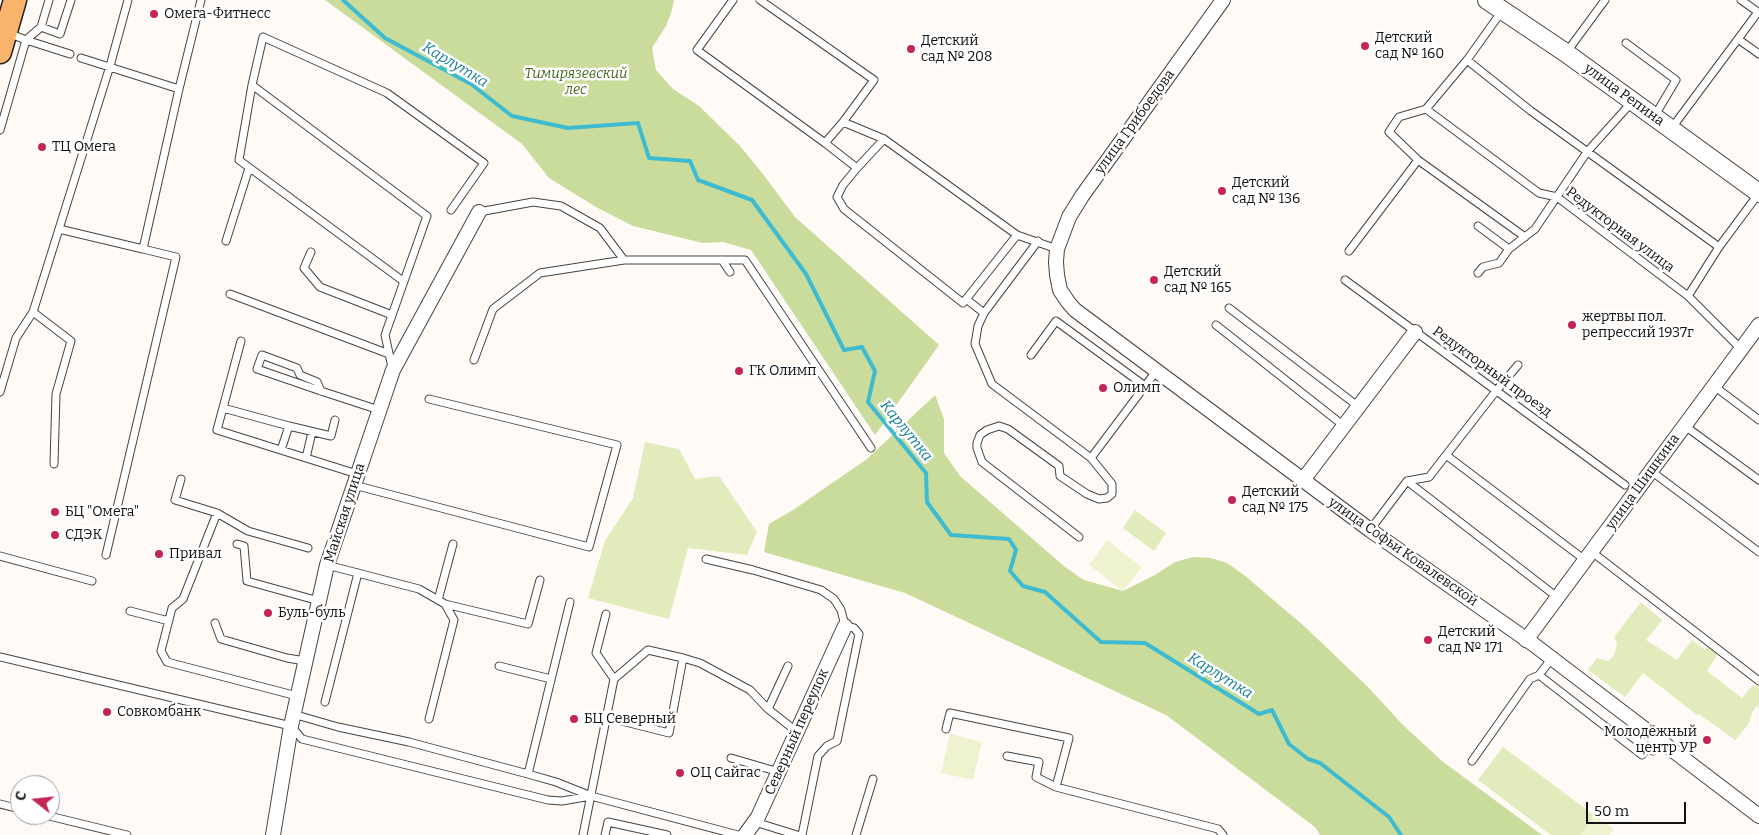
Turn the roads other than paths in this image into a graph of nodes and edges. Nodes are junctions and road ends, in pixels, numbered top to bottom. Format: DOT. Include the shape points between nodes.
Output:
graph roads {
  1 [pos="15,0"];
  2 [pos="49,0"];
  3 [pos="71,0"];
  4 [pos="128,0"];
  5 [pos="201,0"];
  6 [pos="733,0"];
  7 [pos="760,0"];
  8 [pos="1223,0"];
  9 [pos="1487,0"];
  10 [pos="1605,0"];
  11 [pos="1741,0"];
  12 [pos="1502,11"];
  13 [pos="41,27"];
  14 [pos="1738,39"];
  15 [pos="10,41"];
  16 [pos="1626,42"];
  17 [pos="1566,53"];
  18 [pos="70,54"];
  19 [pos="1759,54"];
  20 [pos="81,58"];
  21 [pos="1467,60"];
  22 [pos="110,66"];
  23 [pos="252,85"];
  24 [pos="179,89"];
  25 [pos="1632,102"];
  26 [pos="1426,109"];
  27 [pos="1654,117"];
  28 [pos="843,122"];
  29 [pos="1671,129"];
  30 [pos="0,130"];
  31 [pos="884,139"];
  32 [pos="825,143"];
  33 [pos="1587,152"];
  34 [pos="1418,160"];
  35 [pos="250,168"];
  36 [pos="857,168"];
  37 [pos="1759,193"];
  38 [pos="1557,197"];
  39 [pos="450,210"];
  40 [pos="479,212"];
  41 [pos="1478,226"];
  42 [pos="59,229"];
  43 [pos="1017,235"];
  44 [pos="1526,237"];
  45 [pos="226,241"];
  46 [pos="1038,241"];
  47 [pos="1719,247"];
  48 [pos="143,249"];
  49 [pos="1057,249"];
  50 [pos="1509,249"];
  51 [pos="1348,251"];
  52 [pos="311,252"];
  53 [pos="624,260"];
  54 [pos="722,260"];
  55 [pos="730,272"];
  56 [pos="1478,273"];
  57 [pos="1345,280"];
  58 [pos="403,281"];
  59 [pos="230,294"];
  60 [pos="1688,296"];
  61 [pos="966,299"];
  62 [pos="1229,308"];
  63 [pos="33,312"];
  64 [pos="984,313"];
  65 [pos="392,315"];
  66 [pos="1216,325"];
  67 [pos="1759,325"];
  68 [pos="1415,332"];
  69 [pos="240,341"];
  70 [pos="1741,349"];
  71 [pos="389,354"];
  72 [pos="1031,355"];
  73 [pos="474,360"];
  74 [pos="1518,365"];
  75 [pos="393,370"];
  76 [pos="1157,370"];
  77 [pos="1145,386"];
  78 [pos="1714,386"];
  79 [pos="321,391"];
  80 [pos="1496,391"];
  81 [pos="0,392"];
  82 [pos="429,399"];
  83 [pos="223,408"];
  84 [pos="1359,408"];
  85 [pos="379,410"];
  86 [pos="335,420"];
  87 [pos="1759,420"];
  88 [pos="289,426"];
  89 [pos="1344,426"];
  90 [pos="1685,426"];
  91 [pos="312,432"];
  92 [pos="872,448"];
  93 [pos="281,450"];
  94 [pos="1446,455"];
  95 [pos="306,458"];
  96 [pos="1091,458"];
  97 [pos="54,464"];
  98 [pos="1651,471"];
  99 [pos="181,479"];
  100 [pos="355,480"];
  101 [pos="1304,480"];
  102 [pos="1759,480"];
  103 [pos="1407,481"];
  104 [pos="1625,485"];
  105 [pos="217,513"];
  106 [pos="1370,530"];
  107 [pos="1079,537"];
  108 [pos="237,544"];
  109 [pos="453,544"];
  110 [pos="308,548"];
  111 [pos="1759,552"];
  112 [pos="0,556"];
  113 [pos="106,556"];
  114 [pos="1588,556"];
  115 [pos="706,559"];
  116 [pos="327,564"];
  117 [pos="358,573"];
  118 [pos="540,580"];
  119 [pos="92,581"];
  120 [pos="1558,596"];
  121 [pos="319,601"];
  122 [pos="442,602"];
  123 [pos="570,602"];
  124 [pos="130,612"];
  125 [pos="606,614"];
  126 [pos="168,621"];
  127 [pos="215,623"];
  128 [pos="844,626"];
  129 [pos="1526,640"];
  130 [pos="0,656"];
  131 [pos="683,658"];
  132 [pos="1552,658"];
  133 [pos="305,661"];
  134 [pos="499,666"];
  135 [pos="788,666"];
  136 [pos="1539,675"];
  137 [pos="551,679"];
  138 [pos="614,679"];
  139 [pos="1759,681"];
  140 [pos="297,696"];
  141 [pos="325,702"];
  142 [pos="768,709"];
  143 [pos="606,717"];
  144 [pos="429,719"];
  145 [pos="292,720"];
  146 [pos="946,729"];
  147 [pos="796,730"];
  148 [pos="1657,743"];
  149 [pos="1006,756"];
  150 [pos="731,758"];
  151 [pos="1472,761"];
  152 [pos="779,772"];
  153 [pos="528,774"];
  154 [pos="873,779"];
  155 [pos="1056,787"];
  156 [pos="591,796"];
  157 [pos="1759,816"];
  158 [pos="60,819"];
  159 [pos="754,822"];
  160 [pos="636,832"];
  161 [pos="127,835"];
  162 [pos="273,835"];
  163 [pos="583,835"];
  164 [pos="605,835"];
  165 [pos="666,835"];
  166 [pos="738,835"];
  167 [pos="745,835"];
  168 [pos="797,835"];
  169 [pos="802,835"];
  170 [pos="856,835"];
  171 [pos="1223,835"];
  1 -- 15 [label="main road"];
  2 -- 13 [label="lane"];
  3 -- 13 [label="lane" via="60,34"];
  4 -- 22 [label="lane"];
  5 -- 24 [label="lane"];
  6 -- 32 [label="lane" via="697,50"];
  7 -- 28 [label="lane" via="874,80"];
  8 -- 49 [label="street, улица Грибоедова" via="1082,196 1069,216"];
  9 -- 12 [label="street, улица Репина"];
  10 -- 17 [label="lane"];
  11 -- 14 [label="lane" via="1758,12"];
  12 -- 17 [label="street, улица Репина"];
  12 -- 21 [label="lane"];
  13 -- 15 [label="lane"];
  14 -- 19 [label="lane"];
  14 -- 29 [label="lane"];
  15 -- 18 [label="lane"];
  15 -- 30 [label="lane"];
  16 -- 27 [label="lane" via="1676,80"];
  17 -- 25 [label="street, улица Репина"];
  20 -- 22 [label="lane"];
  21 -- 26 [label="lane"];
  21 -- 33 [label="lane"];
  22 -- 24 [label="lane"];
  22 -- 42 [label="lane"];
  23 -- 35 [label="lane" via="239,160"];
  23 -- 39 [label="lane" via="263,37 387,93 484,163"];
  23 -- 58 [label="lane" via="427,216"];
  24 -- 48 [label="lane"];
  25 -- 27 [label="street, улица Репина"];
  25 -- 33 [label="lane"];
  26 -- 34 [label="lane" via="1399,117 1388,132"];
  26 -- 38 [label="lane, Редукторная улица" via="1538,193"];
  27 -- 29 [label="street, улица Репина"];
  28 -- 31 [label="lane"];
  28 -- 32 [label="lane"];
  29 -- 37 [label="street, улица Репина"];
  31 -- 36 [label="lane"];
  31 -- 43 [label="lane"];
  32 -- 36 [label="lane"];
  33 -- 38 [label="lane"];
  33 -- 47 [label="lane"];
  34 -- 44 [label="lane"];
  34 -- 51 [label="lane"];
  35 -- 45 [label="lane"];
  35 -- 58 [label="lane"];
  36 -- 61 [label="lane" via="842,185 838,197 844,209 963,303"];
  37 -- 47 [label="lane"];
  38 -- 44 [label="lane"];
  38 -- 60 [label="lane, Редукторная улица"];
  40 -- 53 [label="lane" via="534,202 562,206 600,228"];
  40 -- 75 [label="street, Майская улица"];
  41 -- 50 [label="lane"];
  42 -- 48 [label="lane"];
  42 -- 63 [label="lane"];
  43 -- 46 [label="lane"];
  43 -- 61 [label="lane"];
  44 -- 50 [label="lane"];
  46 -- 49 [label="lane"];
  46 -- 64 [label="lane"];
  47 -- 60 [label="lane"];
  48 -- 113 [label="lane" via="176,257"];
  49 -- 76 [label="street, улица Софьи Ковалевской" via="1060,290 1068,302"];
  50 -- 56 [label="lane" via="1499,263 1483,267"];
  52 -- 65 [label="lane" via="304,268 320,287"];
  53 -- 54 [label="lane"];
  53 -- 73 [label="lane" via="540,273 493,309"];
  54 -- 55 [label="lane"];
  54 -- 92 [label="lane" via="745,260"];
  57 -- 68 [label="lane, Редукторный проезд"];
  58 -- 65 [label="lane"];
  59 -- 71 [label="lane"];
  60 -- 70 [label="lane, Редукторная улица"];
  61 -- 64 [label="lane"];
  62 -- 84 [label="lane"];
  63 -- 81 [label="lane" via="16,338"];
  63 -- 97 [label="lane" via="71,341 56,394"];
  64 -- 96 [label="lane" via="975,344 992,384"];
  65 -- 71 [label="lane" via="385,335"];
  66 -- 89 [label="lane"];
  67 -- 70 [label="street, улица Шишкина"];
  68 -- 80 [label="lane, Редукторный проезд"];
  68 -- 84 [label="street"];
  69 -- 83 [label="lane"];
  70 -- 78 [label="street, улица Шишкина"];
  71 -- 75 [label="lane"];
  72 -- 77 [label="lane" via="1056,322"];
  74 -- 80 [label="lane"];
  75 -- 85 [label="street, Майская улица"];
  76 -- 77 [label="lane"];
  76 -- 101 [label="street, улица Софьи Ковалевской"];
  77 -- 96 [label="lane"];
  78 -- 87 [label="lane"];
  78 -- 90 [label="street, улица Шишкина"];
  79 -- 79 [label="lane" via="257,370 262,355 297,368 300,375 317,382"];
  79 -- 85 [label="lane"];
  80 -- 94 [label="lane"];
  80 -- 104 [label="lane, Редукторный проезд"];
  82 -- 100 [label="lane" via="617,445 589,547"];
  83 -- 88 [label="lane"];
  83 -- 93 [label="lane" via="217,430"];
  84 -- 89 [label="street"];
  85 -- 100 [label="street, Майская улица"];
  86 -- 91 [label="lane" via="331,436"];
  88 -- 91 [label="lane"];
  88 -- 93 [label="lane"];
  89 -- 101 [label="street"];
  90 -- 98 [label="street, улица Шишкина"];
  90 -- 102 [label="lane"];
  91 -- 95 [label="lane"];
  93 -- 95 [label="lane"];
  94 -- 103 [label="lane" via="1429,478"];
  94 -- 114 [label="lane"];
  95 -- 100 [label="lane"];
  96 -- 107 [label="lane" via="1112,484 1112,494 1107,498 1093,497 1060,476 1059,466 1008,429 993,427 980,435 977,443 982,462"];
  98 -- 111 [label="lane"];
  98 -- 114 [label="street, улица Шишкина"];
  99 -- 105 [label="lane" via="175,500"];
  100 -- 116 [label="street, Майская улица"];
  101 -- 106 [label="street, улица Софьи Ковалевской"];
  103 -- 106 [label="lane"];
  103 -- 120 [label="lane"];
  105 -- 110 [label="lane" via="248,531"];
  105 -- 126 [label="lane" via="183,599 172,608"];
  106 -- 129 [label="street, улица Софьи Ковалевской"];
  108 -- 121 [label="lane" via="244,546 246,581"];
  109 -- 122 [label="lane"];
  112 -- 119 [label="lane"];
  114 -- 120 [label="street, улица Шишкина"];
  114 -- 139 [label="lane"];
  115 -- 128 [label="lane" via="821,590 834,599 841,610"];
  116 -- 117 [label="lane"];
  116 -- 121 [label="street, Майская улица"];
  117 -- 122 [label="lane" via="419,589"];
  117 -- 141 [label="lane"];
  118 -- 122 [label="lane" via="528,624"];
  120 -- 129 [label="street, улица Шишкина"];
  121 -- 133 [label="street, Майская улица"];
  122 -- 144 [label="lane" via="454,620"];
  123 -- 137 [label="lane"];
  124 -- 126 [label="lane"];
  125 -- 138 [label="lane" via="596,653"];
  126 -- 140 [label="lane" via="161,651 167,662"];
  127 -- 133 [label="lane" via="221,639"];
  128 -- 147 [label="street, Северный переулок"];
  128 -- 169 [label="lane" via="854,628 859,634 838,741 827,746 818,756"];
  129 -- 132 [label="street, улица Софьи Ковалевской"];
  130 -- 145 [label="lane"];
  131 -- 138 [label="lane" via="648,650"];
  131 -- 142 [label="lane" via="700,663 750,690"];
  131 -- 143 [label="lane" via="669,733"];
  132 -- 136 [label="lane"];
  132 -- 148 [label="street, улица Софьи Ковалевской"];
  133 -- 140 [label="street, Майская улица"];
  134 -- 137 [label="lane"];
  135 -- 142 [label="lane"];
  136 -- 148 [label="lane" via="1642,755"];
  136 -- 151 [label="lane" via="1530,679"];
  137 -- 153 [label="lane"];
  138 -- 143 [label="lane"];
  140 -- 145 [label="street, Майская улица"];
  142 -- 147 [label="lane"];
  143 -- 156 [label="lane"];
  145 -- 153 [label="lane" via="409,742"];
  145 -- 156 [label="lane" via="302,739 548,800"];
  145 -- 162 [label="street, Майская улица"];
  146 -- 155 [label="lane" via="950,713 1069,738"];
  147 -- 152 [label="street, Северный переулок"];
  148 -- 157 [label="street, улица Софьи Ковалевской"];
  149 -- 155 [label="lane" via="1039,762 1036,777"];
  150 -- 152 [label="lane"];
  152 -- 159 [label="street, Северный переулок"];
  153 -- 156 [label="lane"];
  154 -- 170 [label="lane"];
  155 -- 171 [label="lane" via="1218,829"];
  156 -- 163 [label="lane"];
  156 -- 166 [label="lane"];
  158 -- 161 [label="lane"];
  159 -- 167 [label="street, Северный переулок"];
  159 -- 168 [label="lane"];
  160 -- 164 [label="lane" via="608,822"];
  160 -- 165 [label="lane"];
}
